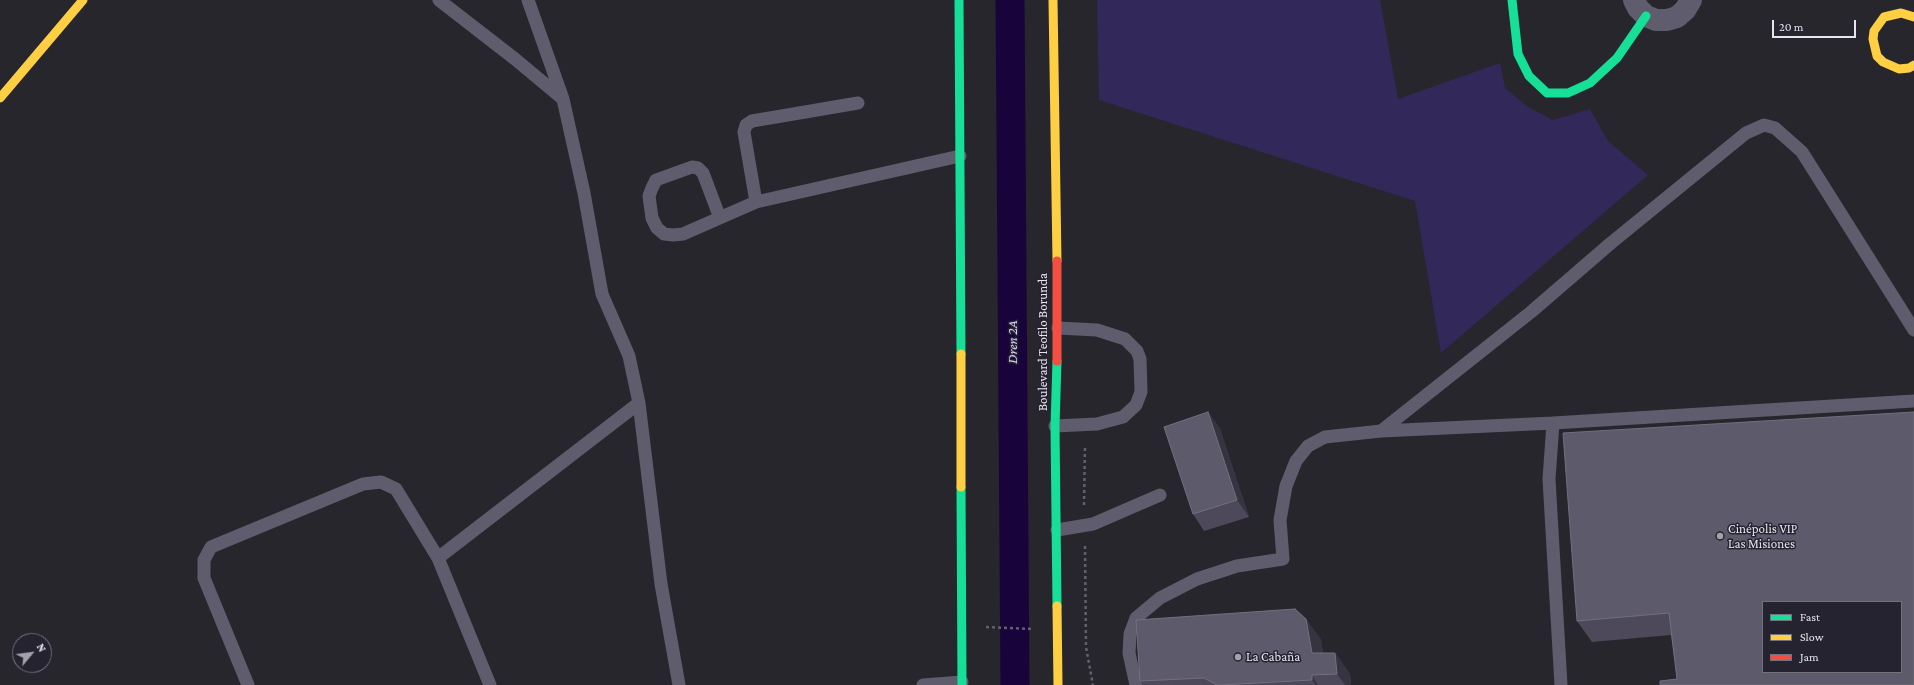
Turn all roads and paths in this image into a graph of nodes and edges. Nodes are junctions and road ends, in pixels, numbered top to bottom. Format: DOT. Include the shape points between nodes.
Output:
graph roads {
  1 [pos="83,0"];
  2 [pos="439,0"];
  3 [pos="528,0"];
  4 [pos="959,0"];
  5 [pos="1053,0"];
  6 [pos="1512,0"];
  7 [pos="1691,0"];
  8 [pos="1640,8"];
  9 [pos="1914,17"];
  10 [pos="1912,69"];
  11 [pos="0,98"];
  12 [pos="563,99"];
  13 [pos="858,103"];
  14 [pos="960,156"];
  15 [pos="756,202"];
  16 [pos="720,218"];
  17 [pos="1058,328"];
  18 [pos="1914,330"];
  19 [pos="1914,401"];
  20 [pos="639,403"];
  21 [pos="1553,423"];
  22 [pos="1085,424"];
  23 [pos="1055,426"];
  24 [pos="1381,430"];
  25 [pos="1160,495"];
  26 [pos="1084,525"];
  27 [pos="1057,530"];
  28 [pos="438,558"];
  29 [pos="987,627"];
  30 [pos="1024,629"];
  31 [pos="962,684"];
  32 [pos="248,685"];
  33 [pos="490,685"];
  34 [pos="679,685"];
  35 [pos="923,685"];
  36 [pos="1058,685"];
  37 [pos="1093,685"];
  38 [pos="1136,685"];
  39 [pos="1561,685"];
  1 -- 11 [label="main road"];
  2 -- 12 [label="lane"];
  3 -- 12 [label="lane"];
  4 -- 14 [label="main road"];
  5 -- 17 [label="main road, Boulevard Teofilo Borunda"];
  6 -- 8 [label="main road" via="1518,54 1529,76 1547,93 1568,93 1590,82 1617,58"];
  7 -- 8 [label="street" via="1686,10 1677,17 1667,20 1656,20"];
  9 -- 10 [label="main road" via="1901,13 1884,18 1874,31 1873,39 1877,56 1883,62 1899,68"];
  12 -- 20 [label="lane" via="584,193 602,294 629,356"];
  13 -- 15 [label="lane" via="752,121 746,125 744,132"];
  14 -- 15 [label="lane"];
  14 -- 31 [label="main road"];
  15 -- 16 [label="lane"];
  16 -- 16 [label="lane" via="683,234 664,234 652,218 650,196 656,180 692,167 698,168 703,173"];
  17 -- 22 [label="lane" via="1096,330 1125,338 1137,350 1140,359 1142,392 1136,405 1123,417 1097,424"];
  17 -- 23 [label="main road, Boulevard Teofilo Borunda"];
  18 -- 24 [label="lane" via="1802,152 1776,128 1764,125 1746,133 1531,312"];
  19 -- 21 [label="lane"];
  20 -- 28 [label="lane"];
  20 -- 34 [label="lane" via="661,584"];
  21 -- 24 [label="lane"];
  21 -- 39 [label="lane" via="1549,479"];
  22 -- 23 [label="lane"];
  22 -- 26 [label="path"];
  23 -- 27 [label="main road, Boulevard Teofilo Borunda"];
  24 -- 38 [label="lane" via="1325,437 1308,446 1296,461 1286,486 1280,520 1283,559 1237,566 1197,579 1160,598 1136,618 1130,634 1129,653"];
  25 -- 26 [label="lane" via="1093,524"];
  26 -- 27 [label="lane"];
  26 -- 37 [label="path" via="1086,647"];
  27 -- 36 [label="main road, Boulevard Teofilo Borunda"];
  28 -- 32 [label="lane" via="396,489 381,482 363,484 211,547 204,560 204,578"];
  28 -- 33 [label="lane"];
  29 -- 30 [label="path"];
  31 -- 35 [label="lane"];
}
